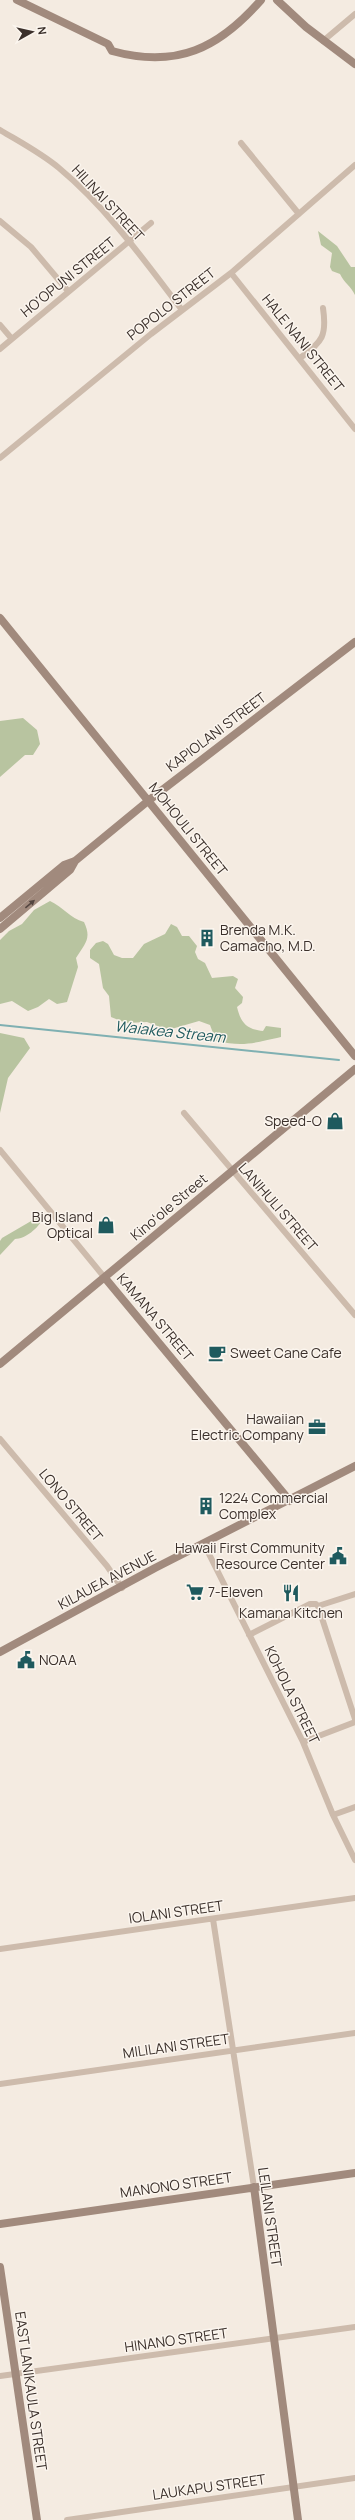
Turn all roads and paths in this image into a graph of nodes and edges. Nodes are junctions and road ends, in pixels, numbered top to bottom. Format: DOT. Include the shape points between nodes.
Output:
graph roads {
  1 [pos="17,0"];
  2 [pos="262,0"];
  3 [pos="277,0"];
  4 [pos="355,14"];
  5 [pos="323,41"];
  6 [pos="355,64"];
  7 [pos="0,130"];
  8 [pos="241,143"];
  9 [pos="355,165"];
  10 [pos="299,214"];
  11 [pos="0,221"];
  12 [pos="151,223"];
  13 [pos="130,242"];
  14 [pos="231,273"];
  15 [pos="68,291"];
  16 [pos="323,308"];
  17 [pos="182,310"];
  18 [pos="0,325"];
  19 [pos="12,339"];
  20 [pos="0,349"];
  21 [pos="300,358"];
  22 [pos="355,429"];
  23 [pos="0,458"];
  24 [pos="0,618"];
  25 [pos="355,642"];
  26 [pos="148,801"];
  27 [pos="75,861"];
  28 [pos="0,918"];
  29 [pos="0,929"];
  30 [pos="355,1056"];
  31 [pos="355,1069"];
  32 [pos="184,1113"];
  33 [pos="0,1150"];
  34 [pos="232,1172"];
  35 [pos="105,1278"];
  36 [pos="355,1315"];
  37 [pos="0,1364"];
  38 [pos="0,1439"];
  39 [pos="355,1466"];
  40 [pos="290,1500"];
  41 [pos="204,1544"];
  42 [pos="122,1588"];
  43 [pos="355,1594"];
  44 [pos="318,1606"];
  45 [pos="249,1635"];
  46 [pos="0,1652"];
  47 [pos="355,1721"];
  48 [pos="303,1742"];
  49 [pos="355,1807"];
  50 [pos="333,1815"];
  51 [pos="355,1860"];
  52 [pos="355,1898"];
  53 [pos="213,1919"];
  54 [pos="0,1949"];
  55 [pos="355,2033"];
  56 [pos="231,2050"];
  57 [pos="0,2084"];
  58 [pos="355,2173"];
  59 [pos="254,2187"];
  60 [pos="0,2224"];
  61 [pos="0,2267"];
  62 [pos="355,2327"];
  63 [pos="273,2339"];
  64 [pos="15,2373"];
  65 [pos="0,2376"];
  66 [pos="355,2478"];
  67 [pos="293,2487"];
  68 [pos="37,2520"];
  69 [pos="67,2520"];
  70 [pos="298,2520"];
  1 -- 2 [label="street" via="108,44 112,51 156,58 184,54 212,44 236,27"];
  3 -- 5 [label="street"];
  4 -- 5 [label="street"];
  5 -- 6 [label="street"];
  7 -- 13 [label="street, HILINAI STREET" via="58,168 90,197"];
  8 -- 10 [label="street"];
  9 -- 10 [label="street, POPOLO STREET"];
  10 -- 14 [label="street, POPOLO STREET"];
  11 -- 15 [label="street" via="31,247"];
  12 -- 13 [label="street, HO'OPUNI STREET"];
  13 -- 15 [label="street, HO'OPUNI STREET"];
  13 -- 17 [label="street, HILINAI STREET"];
  14 -- 17 [label="street, POPOLO STREET"];
  14 -- 21 [label="street, HALE NANI STREET"];
  15 -- 19 [label="street, HO'OPUNI STREET"];
  16 -- 21 [label="street" via="325,329 322,338 313,349"];
  17 -- 23 [label="street, POPOLO STREET"];
  18 -- 19 [label="street"];
  19 -- 20 [label="street, HO'OPUNI STREET"];
  21 -- 22 [label="street, HALE NANI STREET"];
  24 -- 26 [label="street, MOHOULI STREET"];
  25 -- 26 [label="street, KAPIOLANI STREET"];
  26 -- 27 [label="street, KAPIOLANI STREET"];
  26 -- 30 [label="street, MOHOULI STREET"];
  27 -- 28 [label="street, KAPIOLANI STREET" via="64,865"];
  29 -- 27 [label="street, KAPIOLANI STREET, one-way" via="70,870"];
  31 -- 34 [label="street, Kinoʻole Street"];
  32 -- 34 [label="street, LANIHULI STREET"];
  33 -- 35 [label="street, KAMANA STREET"];
  34 -- 35 [label="street, Kinoʻole Street"];
  34 -- 36 [label="street, LANIHULI STREET"];
  35 -- 37 [label="street, Kinoʻole Street"];
  35 -- 40 [label="street, KAMANA STREET"];
  38 -- 42 [label="street, LONO STREET" via="107,1566"];
  39 -- 40 [label="street, KILAUEA AVENUE"];
  40 -- 41 [label="street, KILAUEA AVENUE"];
  41 -- 42 [label="street, KILAUEA AVENUE"];
  41 -- 45 [label="street, KOHOLA STREET"];
  42 -- 46 [label="street, KILAUEA AVENUE"];
  43 -- 44 [label="street"];
  44 -- 45 [label="street" via="310,1604"];
  44 -- 47 [label="street"];
  45 -- 48 [label="street, KOHOLA STREET"];
  47 -- 48 [label="street"];
  48 -- 50 [label="street, KOHOLA STREET"];
  49 -- 50 [label="street"];
  50 -- 51 [label="street, KOHOLA STREET"];
  52 -- 53 [label="street, IOLANI STREET"];
  53 -- 54 [label="street, IOLANI STREET"];
  53 -- 56 [label="street, LEILANI STREET"];
  55 -- 56 [label="street, MILILANI STREET"];
  56 -- 57 [label="street, MILILANI STREET"];
  56 -- 59 [label="street, LEILANI STREET"];
  58 -- 59 [label="street, MANONO STREET"];
  59 -- 60 [label="street, MANONO STREET"];
  59 -- 63 [label="street, LEILANI STREET"];
  61 -- 64 [label="street, EAST LANIKAULA STREET"];
  62 -- 63 [label="street, HINANO STREET"];
  63 -- 64 [label="street, HINANO STREET"];
  63 -- 67 [label="street, LEILANI STREET"];
  64 -- 65 [label="street, HINANO STREET"];
  64 -- 68 [label="street, EAST LANIKAULA STREET"];
  66 -- 67 [label="street, LAUKAPU STREET"];
  67 -- 69 [label="street, LAUKAPU STREET"];
  67 -- 70 [label="street, LEILANI STREET"];
}
